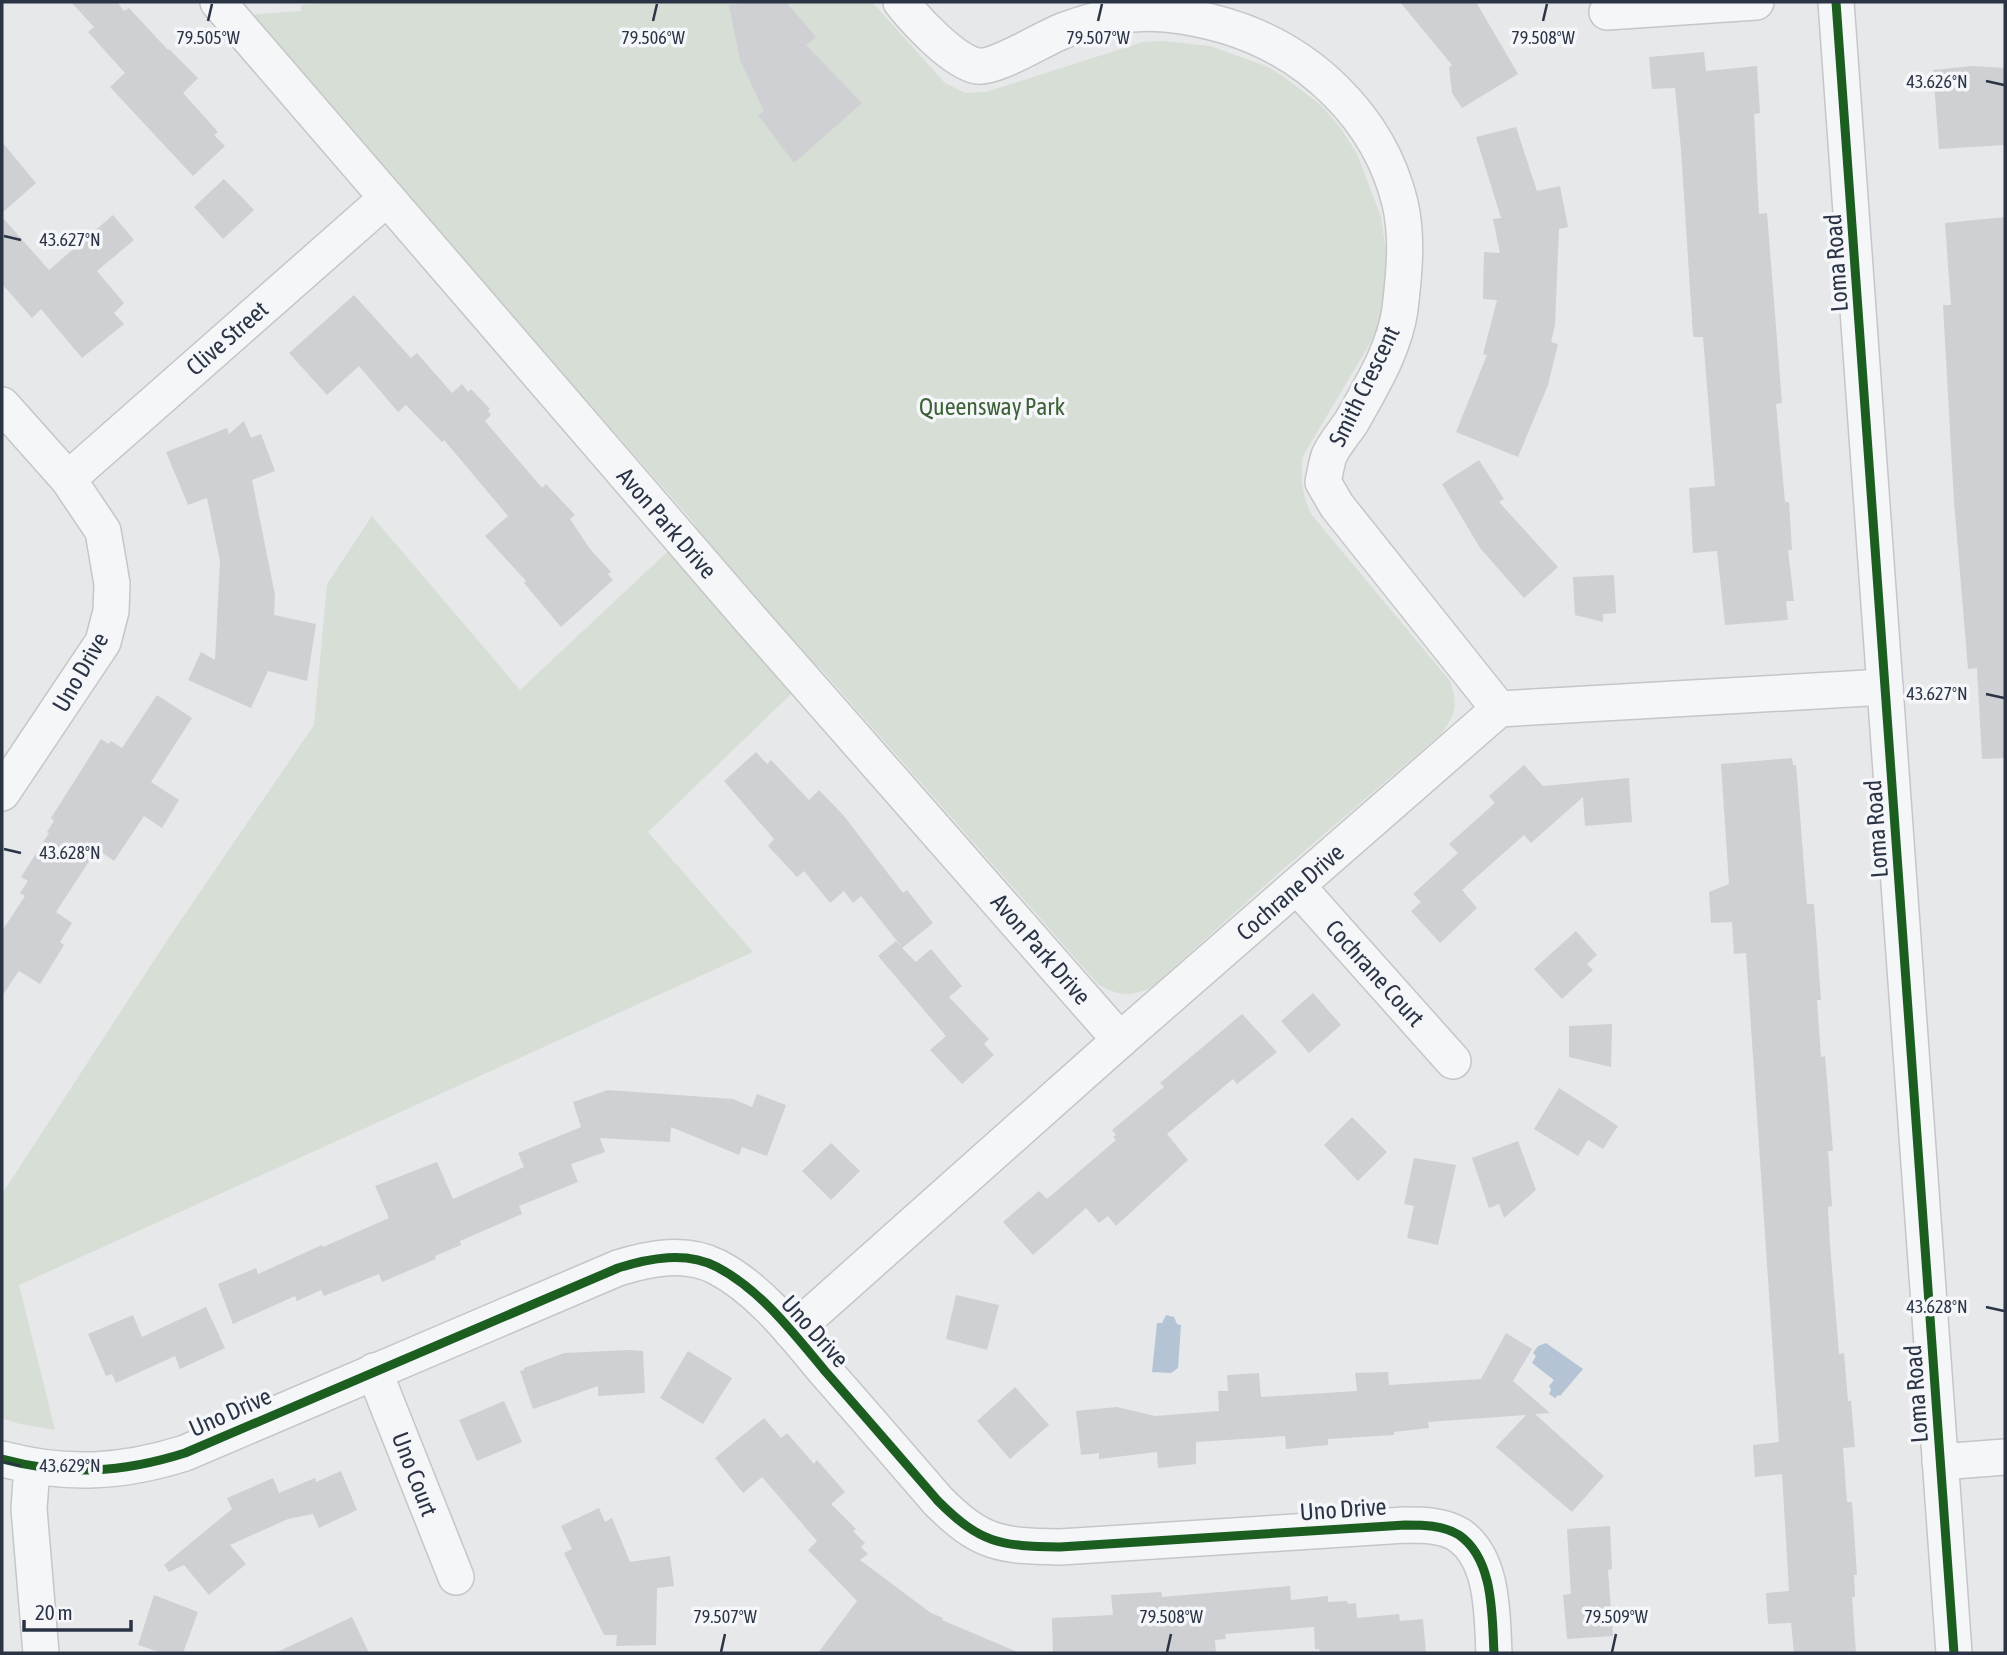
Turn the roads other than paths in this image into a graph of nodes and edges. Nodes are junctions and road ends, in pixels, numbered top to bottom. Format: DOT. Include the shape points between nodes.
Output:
graph roads {
  1 [pos="218,2"];
  2 [pos="901,2"];
  3 [pos="1756,2"];
  4 [pos="1836,2"];
  5 [pos="1607,12"];
  6 [pos="387,198"];
  7 [pos="2,405"];
  8 [pos="68,479"];
  9 [pos="1885,687"];
  10 [pos="1499,709"];
  11 [pos="2,793"];
  12 [pos="1297,886"];
  13 [pos="1120,1040"];
  14 [pos="1453,1061"];
  15 [pos="792,1332"];
  16 [pos="374,1371"];
  17 [pos="2005,1457"];
  18 [pos="1940,1462"];
  19 [pos="17,1463"];
  20 [pos="456,1577"];
  21 [pos="41,1653"];
  22 [pos="1494,1653"];
  23 [pos="1954,1653"];
  1 -- 6 [label="street, Avon Park Drive"];
  2 -- 10 [label="street, Smith Crescent" via="940,43 976,66 992,64 1065,30 1118,15 1201,19 1246,32 1284,50 1348,104 1371,134 1389,170 1400,205 1404,272 1391,344 1330,454 1323,482 1337,506"];
  3 -- 5 [label="street"];
  4 -- 9 [label="street, Loma Road"];
  6 -- 8 [label="street, Clive Street"];
  6 -- 13 [label="street, Avon Park Drive"];
  7 -- 8 [label="street, Uno Drive"];
  8 -- 11 [label="street, Uno Drive" via="103,531 112,584 111,611 103,642"];
  9 -- 10 [label="street"];
  9 -- 18 [label="street, Loma Road"];
  10 -- 12 [label="street, Cochrane Drive"];
  12 -- 13 [label="street, Cochrane Drive"];
  12 -- 14 [label="street, Cochrane Court"];
  13 -- 15 [label="street, Cochrane Drive"];
  15 -- 16 [label="street, Uno Drive" via="749,1289 716,1266 682,1257 649,1258"];
  15 -- 22 [label="street, Uno Drive" via="938,1501 984,1538 1015,1546 1059,1546 1433,1526 1458,1534 1476,1552 1486,1579"];
  16 -- 19 [label="street, Uno Drive" via="153,1463 90,1471 57,1471"];
  16 -- 20 [label="street, Uno Court"];
  17 -- 18 [label="street"];
  18 -- 23 [label="street, Loma Road"];
  19 -- 21 [label="street" via="29,1509"];
}
